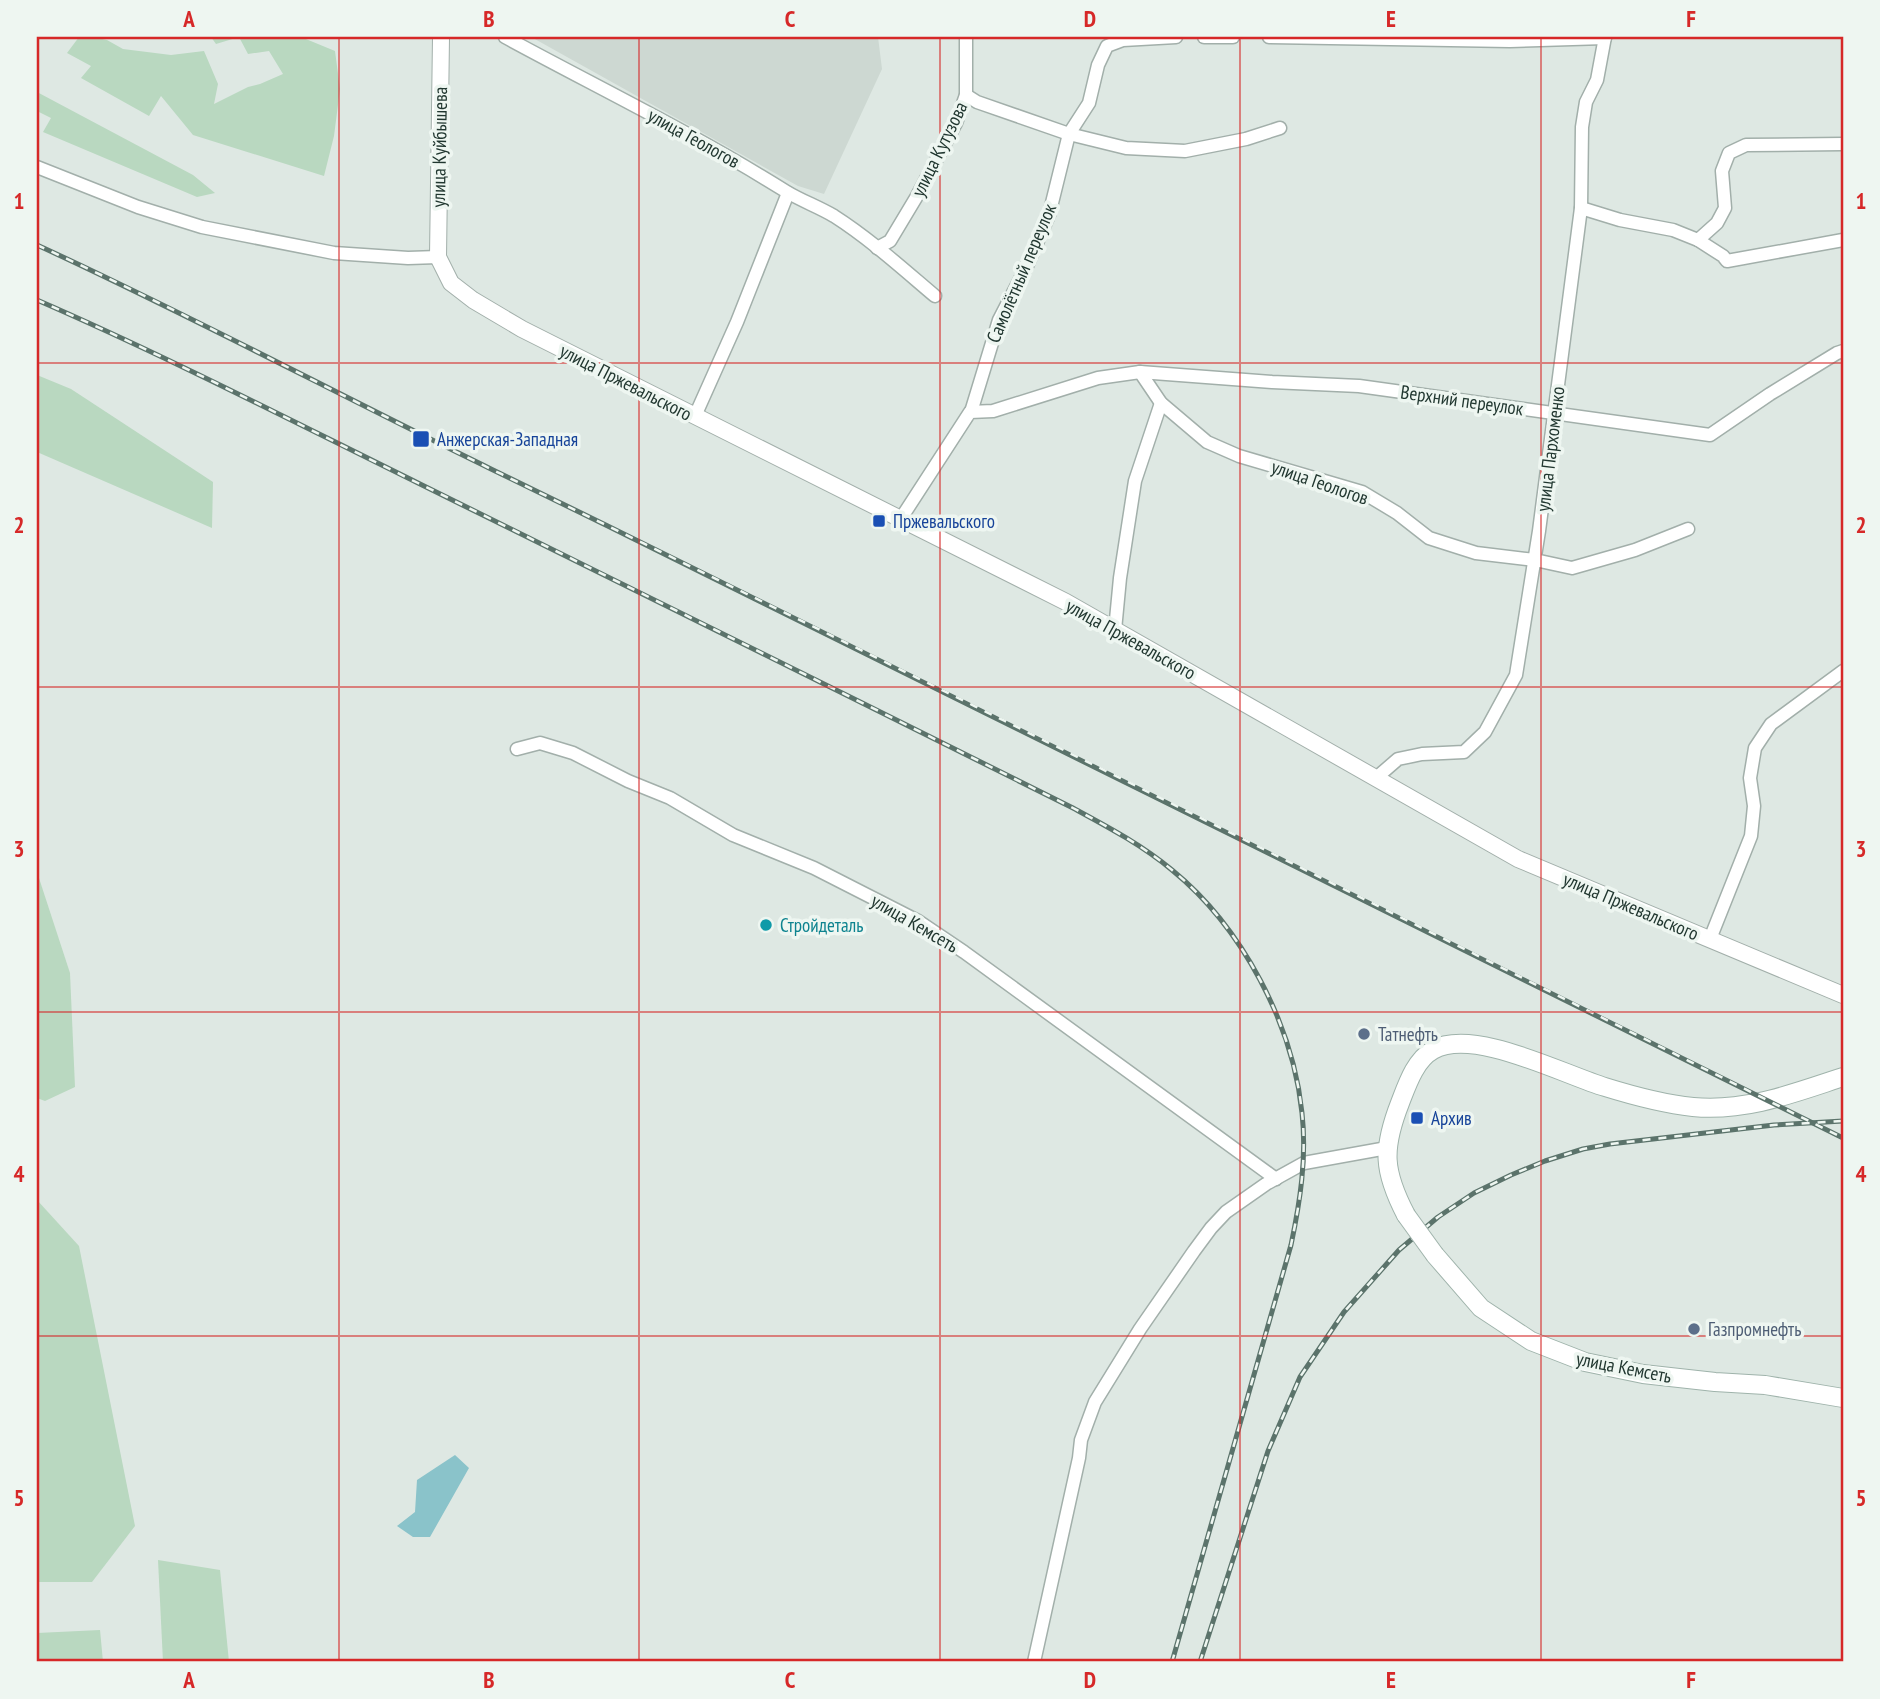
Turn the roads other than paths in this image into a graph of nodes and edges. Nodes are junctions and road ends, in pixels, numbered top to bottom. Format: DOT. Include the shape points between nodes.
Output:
graph roads {
  1 [pos="441,37"];
  2 [pos="505,37"];
  3 [pos="966,37"];
  4 [pos="1176,37"];
  5 [pos="1204,37"];
  6 [pos="1233,37"];
  7 [pos="1269,37"];
  8 [pos="1605,37"];
  9 [pos="966,95"];
  10 [pos="1280,128"];
  11 [pos="1069,134"];
  12 [pos="1843,144"];
  13 [pos="37,167"];
  14 [pos="788,193"];
  15 [pos="1581,208"];
  16 [pos="1698,240"];
  17 [pos="1843,240"];
  18 [pos="877,248"];
  19 [pos="438,257"];
  20 [pos="935,296"];
  21 [pos="1843,351"];
  22 [pos="1140,372"];
  23 [pos="1161,403"];
  24 [pos="971,412"];
  25 [pos="1555,413"];
  26 [pos="695,416"];
  27 [pos="900,520"];
  28 [pos="1688,529"];
  29 [pos="1535,560"];
  30 [pos="1115,630"];
  31 [pos="1843,671"];
  32 [pos="517,749"];
  33 [pos="1376,778"];
  34 [pos="1710,939"];
  35 [pos="1843,995"];
  36 [pos="1843,1077"];
  37 [pos="1387,1148"];
  38 [pos="1271,1181"];
  39 [pos="1843,1398"];
  40 [pos="1034,1662"];
  1 -- 19 [label="street, улица Куйбышева"];
  2 -- 14 [label="street, улица Геологов" via="656,116"];
  3 -- 9 [label="street, улица Кутузова"];
  4 -- 11 [label="street, Самолётный переулок" via="1123,40 1107,46 1088,103"];
  5 -- 6 [label="street"];
  7 -- 8 [label="street" via="1510,41"];
  8 -- 15 [label="street, улица Пархоменко" via="1582,127"];
  9 -- 11 [label="street"];
  9 -- 18 [label="street, улица Кутузова" via="917,196 890,241"];
  10 -- 11 [label="street" via="1185,151 1126,148"];
  11 -- 24 [label="street, Самолётный переулок" via="1049,215 999,320"];
  12 -- 16 [label="street" via="1746,145 1729,153 1722,170 1725,208 1717,223"];
  13 -- 19 [label="street" via="202,227 334,253"];
  14 -- 18 [label="street, улица Геологов" via="834,216"];
  14 -- 26 [label="street"];
  15 -- 16 [label="street" via="1673,229"];
  15 -- 25 [label="street, улица Пархоменко"];
  16 -- 17 [label="street" via="1727,261"];
  18 -- 20 [label="street, улица Геологов"];
  19 -- 26 [label="street, улица Пржевальского" via="451,283 473,300"];
  21 -- 25 [label="street, Верхний переулок" via="1710,435"];
  22 -- 23 [label="street, улица Геологов"];
  22 -- 24 [label="street" via="1098,378 993,411"];
  22 -- 25 [label="street, Верхний переулок" via="1359,386"];
  23 -- 29 [label="street, улица Геологов" via="1207,442 1362,492 1429,538 1476,553"];
  23 -- 30 [label="street" via="1135,481"];
  24 -- 27 [label="street, Самолётный переулок"];
  25 -- 29 [label="street, улица Пархоменко"];
  26 -- 27 [label="street, улица Пржевальского"];
  27 -- 30 [label="street, улица Пржевальского"];
  28 -- 29 [label="street, улица Геологов" via="1572,568"];
  29 -- 33 [label="street, улица Пархоменко" via="1516,675 1485,732 1464,752 1398,759"];
  30 -- 33 [label="street, улица Пржевальского"];
  31 -- 34 [label="street" via="1771,724 1755,748 1750,778 1754,806 1751,836"];
  32 -- 38 [label="street, улица Кемсеть" via="540,743 573,753 670,798 733,835 814,868 918,921"];
  33 -- 34 [label="street, улица Пржевальского" via="1518,859"];
  34 -- 35 [label="street, улица Пржевальского"];
  36 -- 37 [label="main road, улица Кемсеть" via="1753,1105 1703,1108 1622,1092 1494,1047 1456,1042 1429,1052 1415,1071"];
  37 -- 38 [label="street" via="1304,1163"];
  37 -- 39 [label="main road, улица Кемсеть, bridge" via="1392,1186 1435,1255 1481,1308 1531,1341 1585,1362 1643,1374 1765,1385"];
  38 -- 40 [label="street" via="1210,1228 1095,1402 1081,1440"];
}
